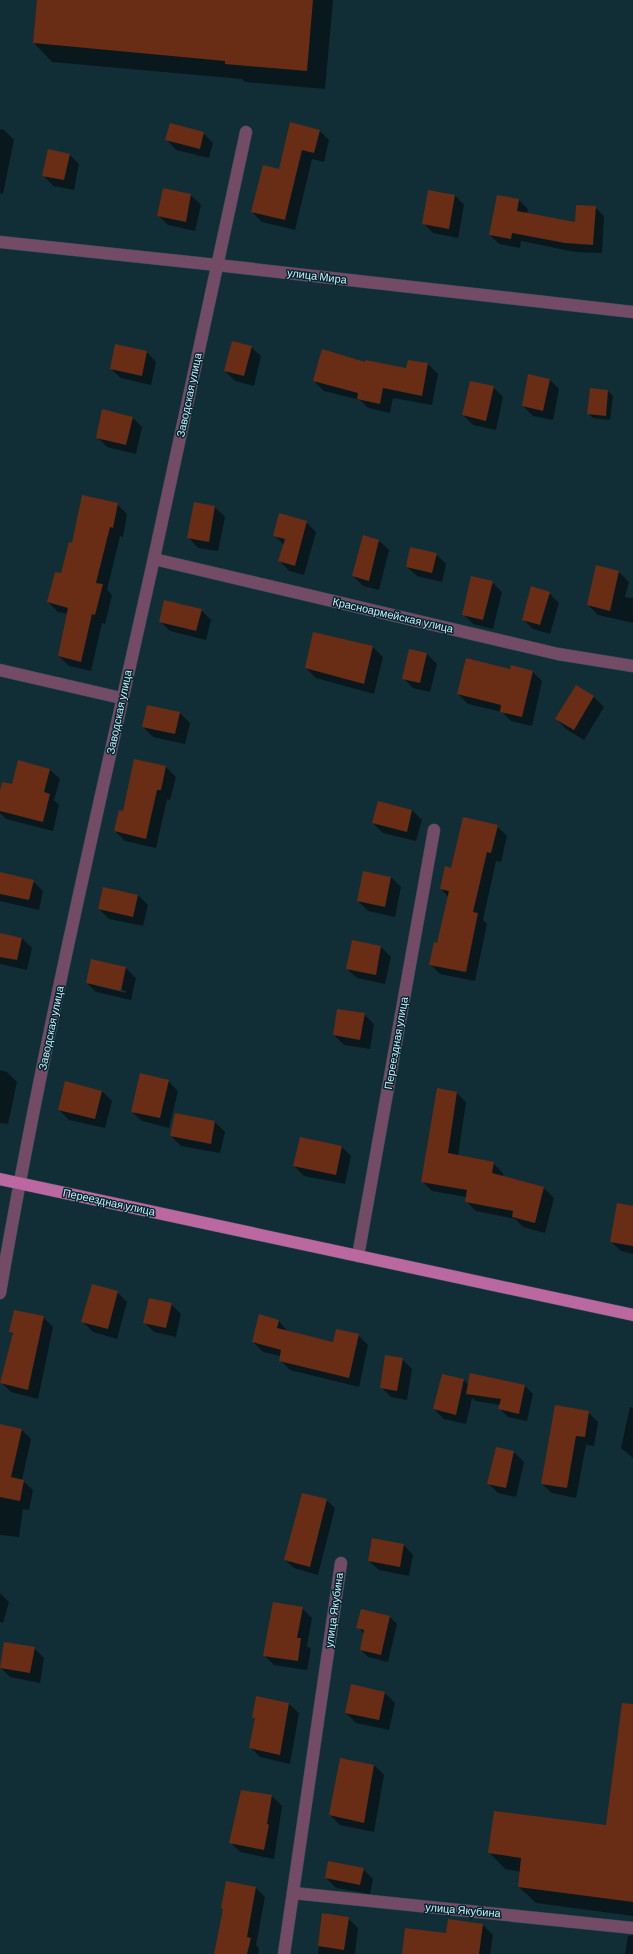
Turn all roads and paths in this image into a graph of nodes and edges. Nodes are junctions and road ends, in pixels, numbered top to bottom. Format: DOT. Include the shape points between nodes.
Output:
graph roads {
  1 [pos="246,132"];
  2 [pos="0,242"];
  3 [pos="217,265"];
  4 [pos="633,312"];
  5 [pos="154,559"];
  6 [pos="633,666"];
  7 [pos="0,670"];
  8 [pos="121,698"];
  9 [pos="434,830"];
  10 [pos="0,1178"];
  11 [pos="18,1182"];
  12 [pos="358,1256"];
  13 [pos="0,1293"];
  14 [pos="633,1315"];
  15 [pos="341,1563"];
  16 [pos="293,1894"];
  17 [pos="633,1928"];
  18 [pos="284,1954"];
  1 -- 3 [label="street, Заводская улица"];
  2 -- 3 [label="street, улица Мира"];
  3 -- 4 [label="street, улица Мира"];
  3 -- 5 [label="street, Заводская улица"];
  5 -- 6 [label="street, Красноармейская улица" via="558,654"];
  5 -- 8 [label="street, Заводская улица"];
  7 -- 8 [label="street"];
  8 -- 11 [label="street, Заводская улица"];
  9 -- 12 [label="street, Переездная улица"];
  10 -- 11 [label="main road, Переездная улица"];
  11 -- 12 [label="main road, Переездная улица"];
  11 -- 13 [label="street, Заводская улица"];
  12 -- 14 [label="main road, Переездная улица"];
  15 -- 16 [label="street, улица Якубина"];
  16 -- 17 [label="street, улица Якубина"];
  16 -- 18 [label="street, улица Якубина"];
}
